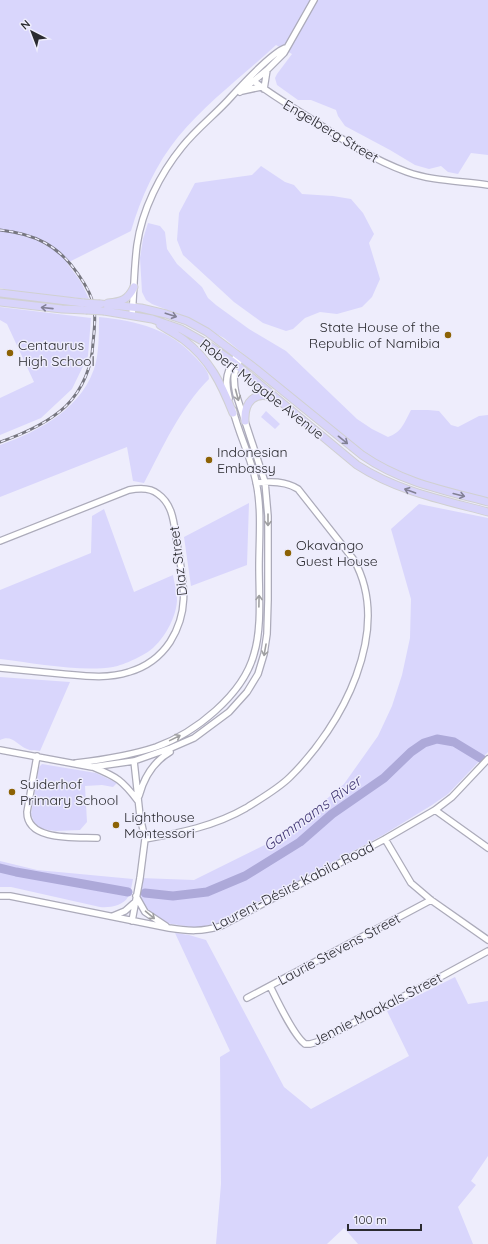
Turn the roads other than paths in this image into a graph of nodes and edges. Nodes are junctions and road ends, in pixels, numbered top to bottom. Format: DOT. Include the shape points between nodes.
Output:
graph roads {
  1 [pos="314,0"];
  2 [pos="285,48"];
  3 [pos="267,70"];
  4 [pos="252,79"];
  5 [pos="263,88"];
  6 [pos="242,91"];
  7 [pos="231,98"];
  8 [pos="488,184"];
  9 [pos="134,287"];
  10 [pos="0,293"];
  11 [pos="0,302"];
  12 [pos="102,306"];
  13 [pos="132,312"];
  14 [pos="152,319"];
  15 [pos="239,356"];
  16 [pos="234,364"];
  17 [pos="277,400"];
  18 [pos="233,413"];
  19 [pos="245,421"];
  20 [pos="266,482"];
  21 [pos="256,483"];
  22 [pos="488,502"];
  23 [pos="488,512"];
  24 [pos="0,542"];
  25 [pos="0,668"];
  26 [pos="194,738"];
  27 [pos="156,747"];
  28 [pos="0,750"];
  29 [pos="37,756"];
  30 [pos="111,758"];
  31 [pos="488,759"];
  32 [pos="134,761"];
  33 [pos="70,763"];
  34 [pos="92,767"];
  35 [pos="138,801"];
  36 [pos="435,810"];
  37 [pos="97,838"];
  38 [pos="145,839"];
  39 [pos="386,839"];
  40 [pos="488,848"];
  41 [pos="0,896"];
  42 [pos="135,899"];
  43 [pos="431,900"];
  44 [pos="112,916"];
  45 [pos="132,920"];
  46 [pos="169,928"];
  47 [pos="488,940"];
  48 [pos="488,951"];
  49 [pos="270,986"];
  50 [pos="247,998"];
  1 -- 2 [label="street"];
  2 -- 3 [label="street" via="284,53"];
  2 -- 4 [label="street"];
  3 -- 4 [label="street"];
  3 -- 5 [label="street"];
  4 -- 5 [label="street, Engelberg Street"];
  4 -- 6 [label="street"];
  4 -- 7 [label="street"];
  5 -- 6 [label="street"];
  5 -- 8 [label="street, Engelberg Street" via="381,161 429,177"];
  6 -- 7 [label="street"];
  7 -- 9 [label="street" via="181,148 155,189 139,235"];
  9 -- 12 [label="main road" via="130,296 124,300"];
  9 -- 13 [label="street"];
  10 -- 12 [label="main road, Robert Mugabe Avenue, bridge"];
  12 -- 11 [label="main road, Robert Mugabe Avenue, one-way, bridge" via="86,310"];
  12 -- 13 [label="main road, Robert Mugabe Avenue"];
  13 -- 14 [label="main road, Robert Mugabe Avenue"];
  13 -- 15 [label="main road, Robert Mugabe Avenue, one-way" via="152,310 187,321"];
  14 -- 16 [label="main road, Robert Mugabe Avenue" via="192,335"];
  14 -- 18 [label="main road" via="183,339 203,358 221,383"];
  15 -- 16 [label="street"];
  15 -- 22 [label="main road, Robert Mugabe Avenue, one-way" via="378,466 421,485"];
  16 -- 17 [label="main road, Robert Mugabe Avenue"];
  16 -- 18 [label="street" via="228,372 227,381"];
  16 -- 19 [label="street, one-way" via="236,394"];
  17 -- 19 [label="main road" via="263,395 252,399 245,412"];
  23 -- 17 [label="main road, Robert Mugabe Avenue, one-way" via="415,493 378,477 358,465"];
  18 -- 21 [label="street"];
  19 -- 20 [label="street"];
  20 -- 21 [label="street"];
  20 -- 26 [label="street, one-way" via="268,600 264,654 258,674 242,697 229,712"];
  20 -- 38 [label="street" via="280,482 298,489 360,570 368,610 367,631 356,680 328,732 289,778 245,808 212,824"];
  27 -- 21 [label="street, one-way" via="199,724 239,686 248,671 258,633 259,520"];
  24 -- 25 [label="street, Diaz Street" via="129,490 151,490 158,493 169,506 173,518 184,599 182,618 167,647 158,657 130,672 113,676 91,676"];
  26 -- 32 [label="street"];
  26 -- 35 [label="street" via="162,756 154,764 148,772"];
  27 -- 30 [label="street"];
  27 -- 32 [label="street" via="138,756"];
  28 -- 29 [label="street"];
  29 -- 33 [label="street"];
  29 -- 37 [label="street" via="27,812 30,824 46,834"];
  30 -- 32 [label="street"];
  30 -- 33 [label="street"];
  31 -- 36 [label="street, Laurent-Désiré Kabila Road" via="452,797"];
  32 -- 34 [label="street"];
  32 -- 35 [label="street"];
  33 -- 34 [label="street"];
  34 -- 35 [label="street" via="119,780"];
  35 -- 38 [label="street"];
  36 -- 39 [label="street, Laurent-Désiré Kabila Road"];
  36 -- 40 [label="street"];
  38 -- 42 [label="street"];
  39 -- 43 [label="street" via="411,883"];
  39 -- 46 [label="street, Laurent-Désiré Kabila Road" via="220,926 204,930"];
  41 -- 44 [label="street, Laurent-Désiré Kabila Road"];
  42 -- 44 [label="street" via="125,911"];
  42 -- 45 [label="street"];
  42 -- 46 [label="street, one-way" via="145,912"];
  43 -- 47 [label="street"];
  43 -- 49 [label="street, Laurie Stevens Street"];
  44 -- 45 [label="street, Laurent-Désiré Kabila Road"];
  45 -- 46 [label="street, Laurent-Désiré Kabila Road"];
  48 -- 49 [label="street, Jennie Maakals Street" via="310,1044 305,1044 299,1038"];
  49 -- 50 [label="street, Laurie Stevens Street"];
}
